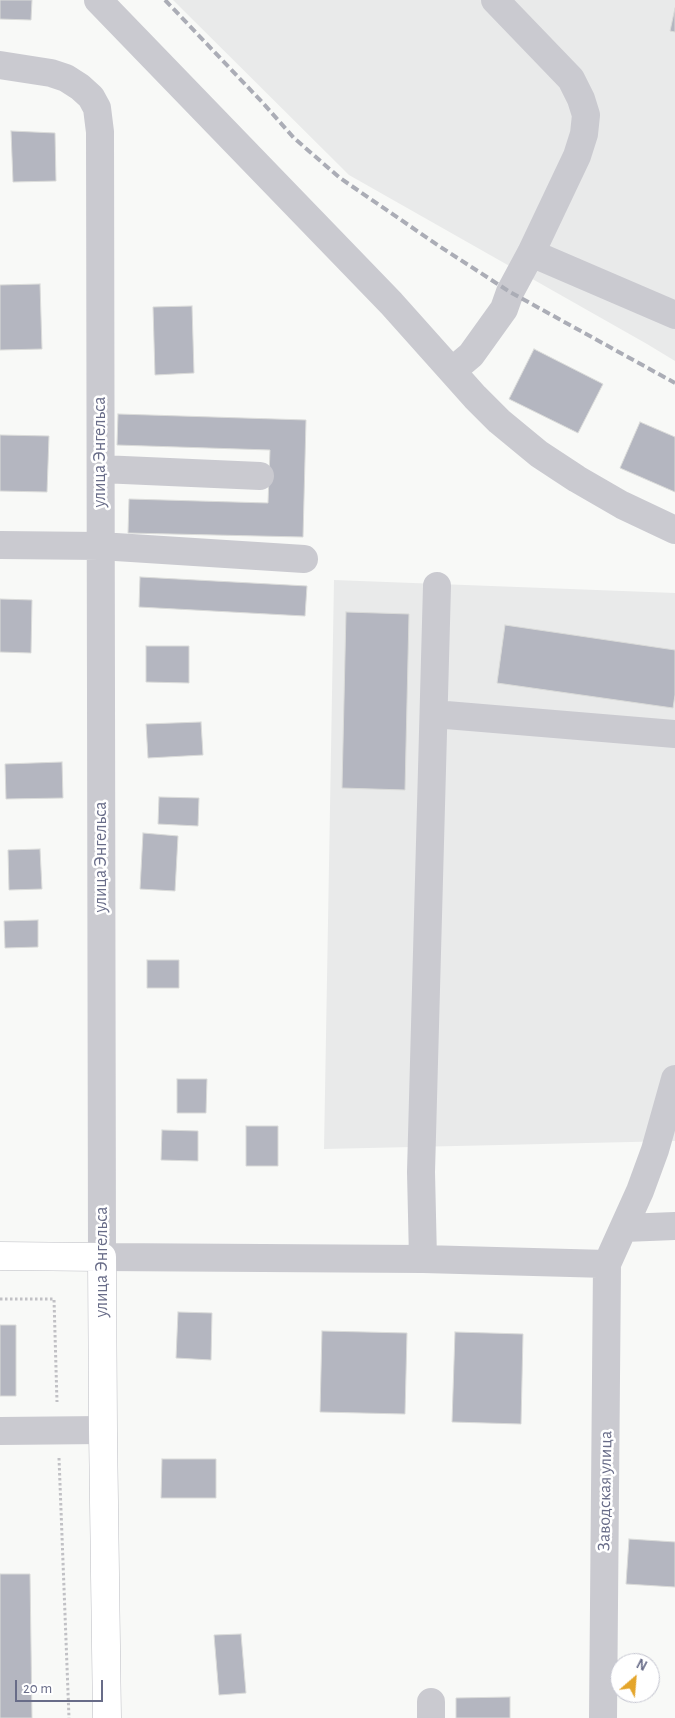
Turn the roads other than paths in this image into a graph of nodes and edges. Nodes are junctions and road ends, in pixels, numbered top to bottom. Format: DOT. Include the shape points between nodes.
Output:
graph roads {
  1 [pos="98,0"];
  2 [pos="495,0"];
  3 [pos="0,65"];
  4 [pos="531,253"];
  5 [pos="675,315"];
  6 [pos="452,371"];
  7 [pos="101,469"];
  8 [pos="260,476"];
  9 [pos="675,530"];
  10 [pos="0,545"];
  11 [pos="100,546"];
  12 [pos="304,559"];
  13 [pos="437,586"];
  14 [pos="434,714"];
  15 [pos="675,734"];
  16 [pos="675,1079"];
  17 [pos="675,1226"];
  18 [pos="624,1228"];
  19 [pos="0,1256"];
  20 [pos="102,1257"];
  21 [pos="423,1259"];
  22 [pos="607,1264"];
  23 [pos="103,1430"];
  24 [pos="0,1431"];
  25 [pos="107,1718"];
  26 [pos="603,1718"];
  1 -- 6 [label="street" via="391,303"];
  2 -- 4 [label="street" via="571,79 586,115 577,156"];
  3 -- 7 [label="street, улица Энгельса" via="66,78 80,87 97,108 100,132"];
  4 -- 5 [label="street"];
  4 -- 6 [label="street" via="504,309 471,355"];
  6 -- 9 [label="street" via="499,422 539,454 622,505"];
  7 -- 8 [label="street"];
  7 -- 11 [label="street, улица Энгельса"];
  10 -- 11 [label="street"];
  11 -- 12 [label="street"];
  11 -- 20 [label="street, улица Энгельса"];
  13 -- 14 [label="street"];
  14 -- 15 [label="street"];
  14 -- 21 [label="street" via="421,1172"];
  16 -- 18 [label="street" via="655,1150"];
  17 -- 18 [label="street"];
  18 -- 22 [label="street"];
  19 -- 20 [label="main road"];
  20 -- 21 [label="street"];
  20 -- 23 [label="main road, улица Энгельса"];
  21 -- 22 [label="street"];
  22 -- 26 [label="street, Заводская улица"];
  23 -- 24 [label="street"];
  23 -- 25 [label="main road, улица Энгельса"];
}
